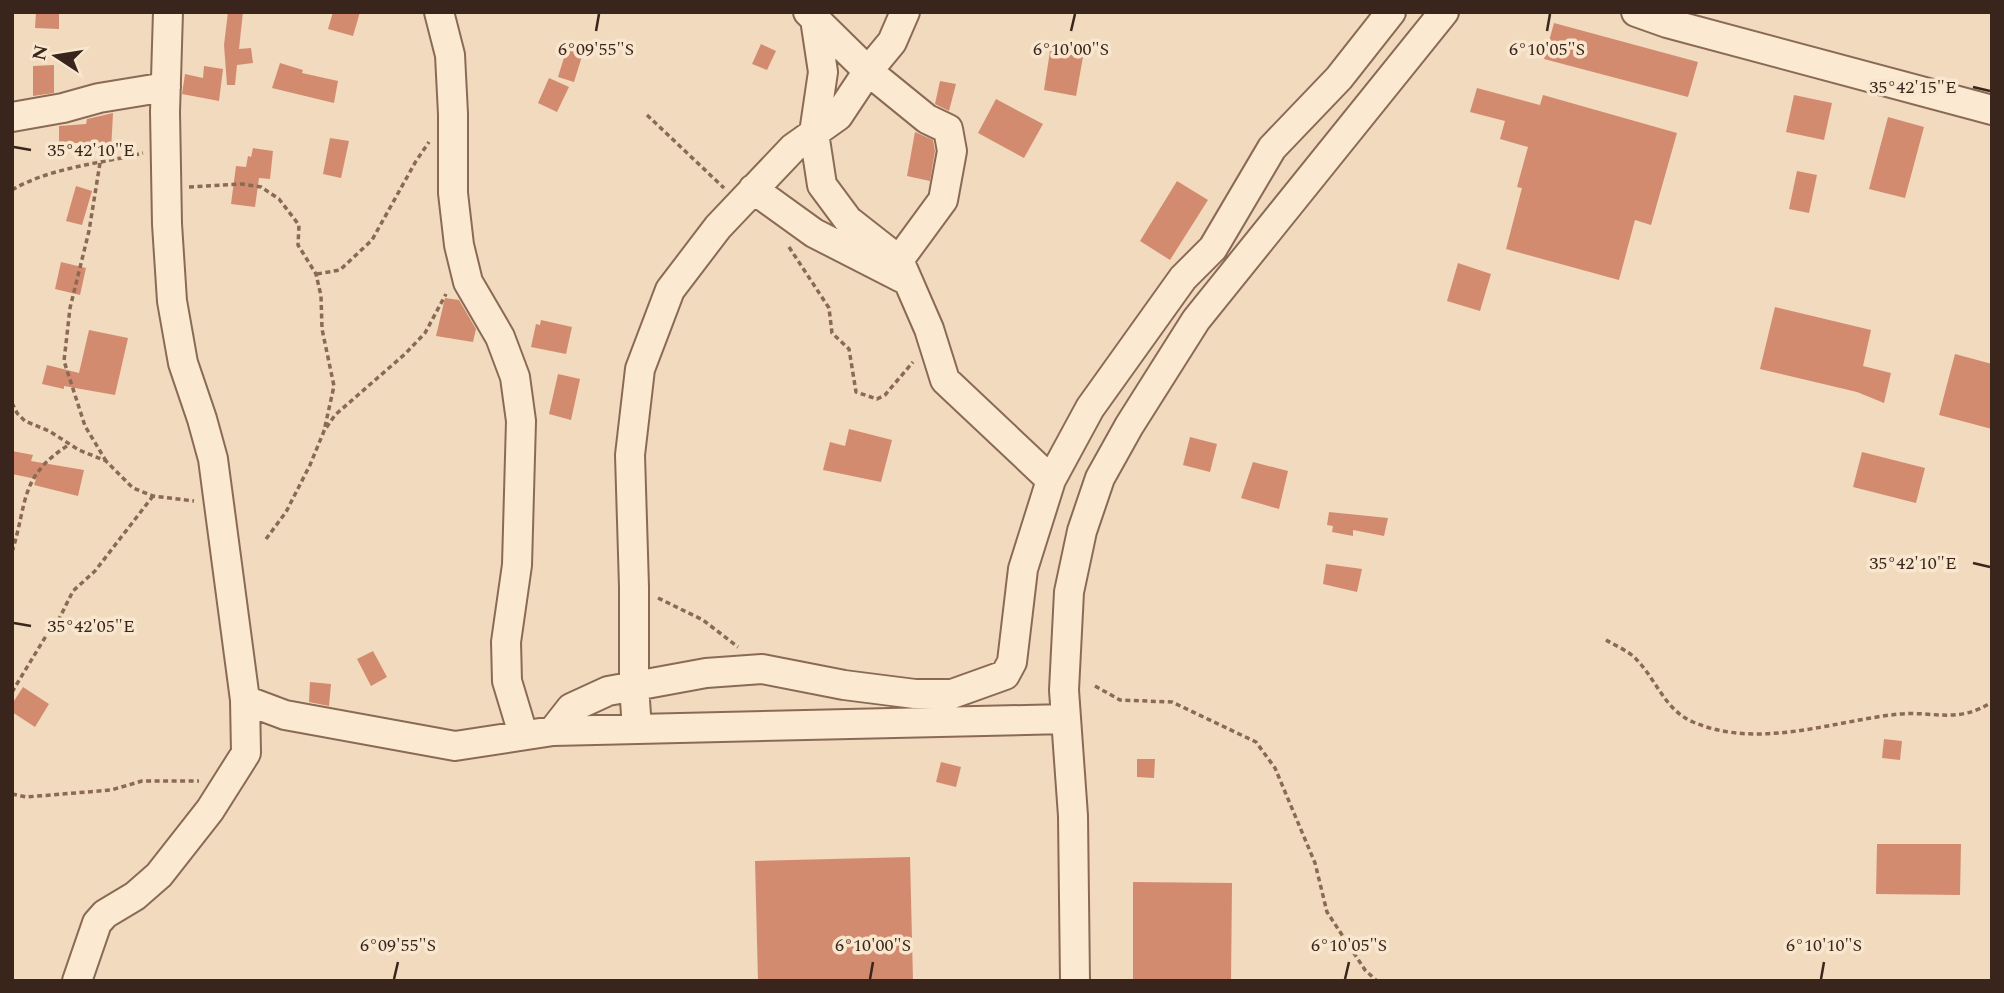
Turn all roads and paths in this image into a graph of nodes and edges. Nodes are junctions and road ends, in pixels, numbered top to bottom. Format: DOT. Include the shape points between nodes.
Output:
graph roads {
  1 [pos="168,12"];
  2 [pos="439,12"];
  3 [pos="905,12"];
  4 [pos="1391,12"];
  5 [pos="1444,12"];
  6 [pos="1636,12"];
  7 [pos="812,16"];
  8 [pos="868,71"];
  9 [pos="166,87"];
  10 [pos="1992,110"];
  11 [pos="453,114"];
  12 [pos="647,115"];
  13 [pos="12,117"];
  14 [pos="814,133"];
  15 [pos="166,148"];
  16 [pos="100,163"];
  17 [pos="166,189"];
  18 [pos="12,190"];
  19 [pos="747,195"];
  20 [pos="784,239"];
  21 [pos="903,270"];
  22 [pos="316,274"];
  23 [pos="447,293"];
  24 [pos="929,329"];
  25 [pos="12,403"];
  26 [pos="324,431"];
  27 [pos="70,444"];
  28 [pos="106,461"];
  29 [pos="1051,481"];
  30 [pos="153,496"];
  31 [pos="217,504"];
  32 [pos="266,539"];
  33 [pos="12,552"];
  34 [pos="1606,640"];
  35 [pos="634,686"];
  36 [pos="1095,686"];
  37 [pos="12,692"];
  38 [pos="245,700"];
  39 [pos="1992,702"];
  40 [pos="1066,719"];
  41 [pos="637,729"];
  42 [pos="553,731"];
  43 [pos="523,734"];
  44 [pos="229,778"];
  45 [pos="12,794"];
  46 [pos="77,981"];
  47 [pos="1075,981"];
  48 [pos="1377,981"];
  1 -- 9 [label="street"];
  2 -- 11 [label="street" via="450,55"];
  3 -- 8 [label="street" via="892,42"];
  4 -- 29 [label="street" via="1339,78 1272,148 1213,248 1184,278 1090,408"];
  5 -- 40 [label="street" via="1196,320 1100,478 1069,592"];
  6 -- 10 [label="street"];
  7 -- 8 [label="street"];
  7 -- 14 [label="street" via="823,72"];
  8 -- 14 [label="street" via="838,116"];
  8 -- 21 [label="street" via="927,119 948,129 952,151 943,200"];
  9 -- 13 [label="street"];
  9 -- 15 [label="street"];
  11 -- 22 [label="path" via="416,161 372,240 340,270"];
  11 -- 43 [label="street" via="453,193 459,245 468,282 500,337 515,377 521,421 517,565 506,642 508,681"];
  12 -- 19 [label="path" via="710,177"];
  14 -- 19 [label="street"];
  14 -- 21 [label="street" via="822,186 848,220"];
  15 -- 16 [label="path"];
  15 -- 17 [label="street"];
  16 -- 18 [label="path" via="26,182"];
  16 -- 28 [label="path" via="70,308 64,361 85,426"];
  17 -- 22 [label="path" via="242,184 268,190 299,225 298,245"];
  17 -- 31 [label="street" via="172,301 183,363 213,459"];
  19 -- 21 [label="street" via="814,233"];
  19 -- 35 [label="street" via="670,290 640,369 630,455"];
  20 -- 24 [label="path" via="829,308 832,333 849,349 856,392 877,399 885,396 920,353"];
  21 -- 24 [label="street"];
  22 -- 26 [label="path" via="334,386"];
  23 -- 26 [label="path" via="425,332 335,415"];
  24 -- 29 [label="street" via="945,380"];
  25 -- 27 [label="path" via="25,421"];
  26 -- 32 [label="path" via="286,512"];
  27 -- 28 [label="path"];
  27 -- 33 [label="path" via="50,456 30,483"];
  28 -- 30 [label="path" via="133,488"];
  29 -- 35 [label="street" via="1023,569 1012,662 1005,674 952,694 844,685 762,669"];
  30 -- 31 [label="path"];
  30 -- 37 [label="path" via="73,592"];
  31 -- 38 [label="street"];
  34 -- 39 [label="path" via="1634,657 1676,712 1693,722 1730,731 1793,732 1906,713 1946,717"];
  35 -- 41 [label="street"];
  35 -- 42 [label="street" via="608,691 571,708"];
  36 -- 48 [label="path" via="1120,700 1172,702 1256,742 1275,768 1314,863 1327,912"];
  38 -- 43 [label="street" via="285,715 455,746"];
  38 -- 44 [label="street" via="246,752"];
  40 -- 41 [label="street"];
  40 -- 47 [label="street" via="1073,816"];
  41 -- 42 [label="street"];
  42 -- 43 [label="street"];
  44 -- 45 [label="path" via="142,781 111,790 26,797"];
  44 -- 46 [label="street" via="159,875 97,923"];
}
